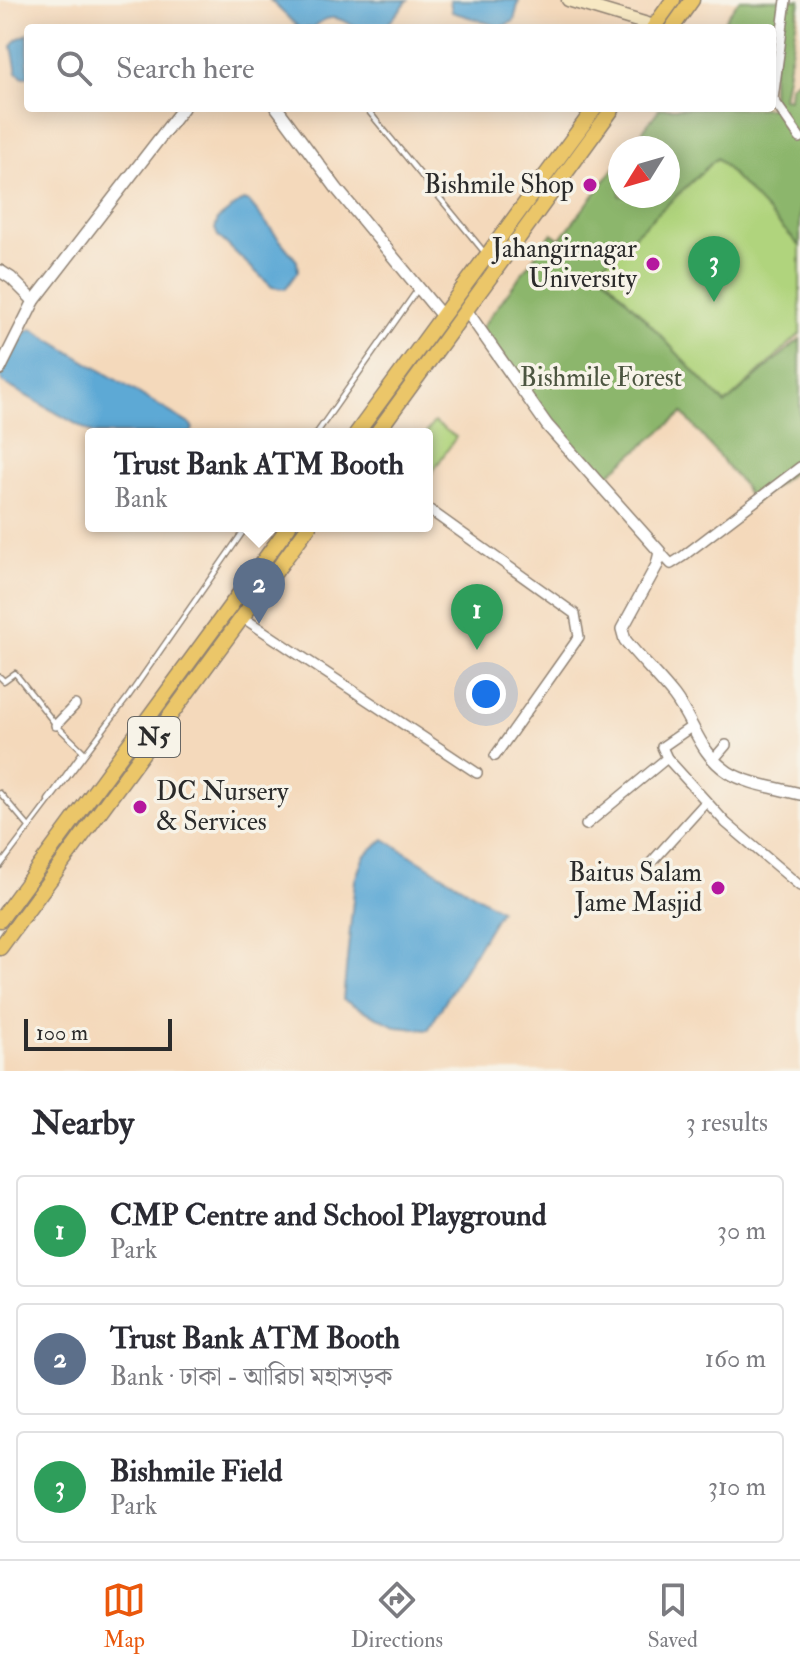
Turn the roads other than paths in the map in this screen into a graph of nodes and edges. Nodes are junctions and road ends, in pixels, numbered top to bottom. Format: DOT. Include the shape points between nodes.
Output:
graph roads {
  1 [pos="568,0"];
  2 [pos="673,0"];
  3 [pos="692,0"];
  4 [pos="786,0"];
  5 [pos="644,24"];
  6 [pos="655,24"];
  7 [pos="675,24"];
  8 [pos="776,76"];
  9 [pos="776,103"];
  10 [pos="180,112"];
  11 [pos="280,112"];
  12 [pos="369,112"];
  13 [pos="592,112"];
  14 [pos="610,112"];
  15 [pos="800,138"];
  16 [pos="487,255"];
  17 [pos="0,271"];
  18 [pos="419,289"];
  19 [pos="34,301"];
  20 [pos="466,310"];
  21 [pos="442,316"];
  22 [pos="0,369"];
  23 [pos="320,428"];
  24 [pos="360,428"];
  25 [pos="380,428"];
  26 [pos="800,467"];
  27 [pos="433,512"];
  28 [pos="243,532"];
  29 [pos="285,532"];
  30 [pos="305,532"];
  31 [pos="660,552"];
  32 [pos="242,617"];
  33 [pos="0,677"];
  34 [pos="75,705"];
  35 [pos="56,725"];
  36 [pos="691,727"];
  37 [pos="726,745"];
  38 [pos="495,756"];
  39 [pos="667,758"];
  40 [pos="714,759"];
  41 [pos="477,773"];
  42 [pos="0,793"];
  43 [pos="800,794"];
  44 [pos="706,802"];
  45 [pos="586,825"];
  46 [pos="0,866"];
  47 [pos="648,866"];
  48 [pos="800,886"];
  49 [pos="0,920"];
  50 [pos="0,948"];
  1 -- 5 [label="main road"];
  2 -- 6 [label="highway"];
  3 -- 7 [label="highway"];
  4 -- 8 [label="street"];
  9 -- 15 [label="street"];
  10 -- 19 [label="street"];
  11 -- 18 [label="street"];
  12 -- 16 [label="lane"];
  13 -- 16 [label="highway"];
  14 -- 20 [label="highway"];
  16 -- 21 [label="highway"];
  17 -- 19 [label="street"];
  18 -- 21 [label="street"];
  18 -- 23 [label="lane"];
  19 -- 22 [label="street"];
  20 -- 25 [label="highway"];
  20 -- 31 [label="street" via="547,425"];
  21 -- 24 [label="highway"];
  26 -- 31 [label="street" via="671,564"];
  27 -- 38 [label="street" via="575,614 579,637"];
  28 -- 46 [label="lane" via="128,697"];
  29 -- 49 [label="highway, N5"];
  30 -- 32 [label="highway, N5"];
  31 -- 36 [label="street" via="622,629 625,640 687,714"];
  32 -- 41 [label="street"];
  32 -- 50 [label="highway, N5"];
  33 -- 35 [label="lane" via="4,681 15,673"];
  34 -- 35 [label="street"];
  35 -- 42 [label="lane" via="83,751 28,828"];
  36 -- 39 [label="street" via="662,747"];
  36 -- 40 [label="street"];
  37 -- 40 [label="street"];
  39 -- 44 [label="street"];
  39 -- 45 [label="street"];
  40 -- 43 [label="street" via="730,773"];
  44 -- 47 [label="street"];
  44 -- 48 [label="street"];
}
